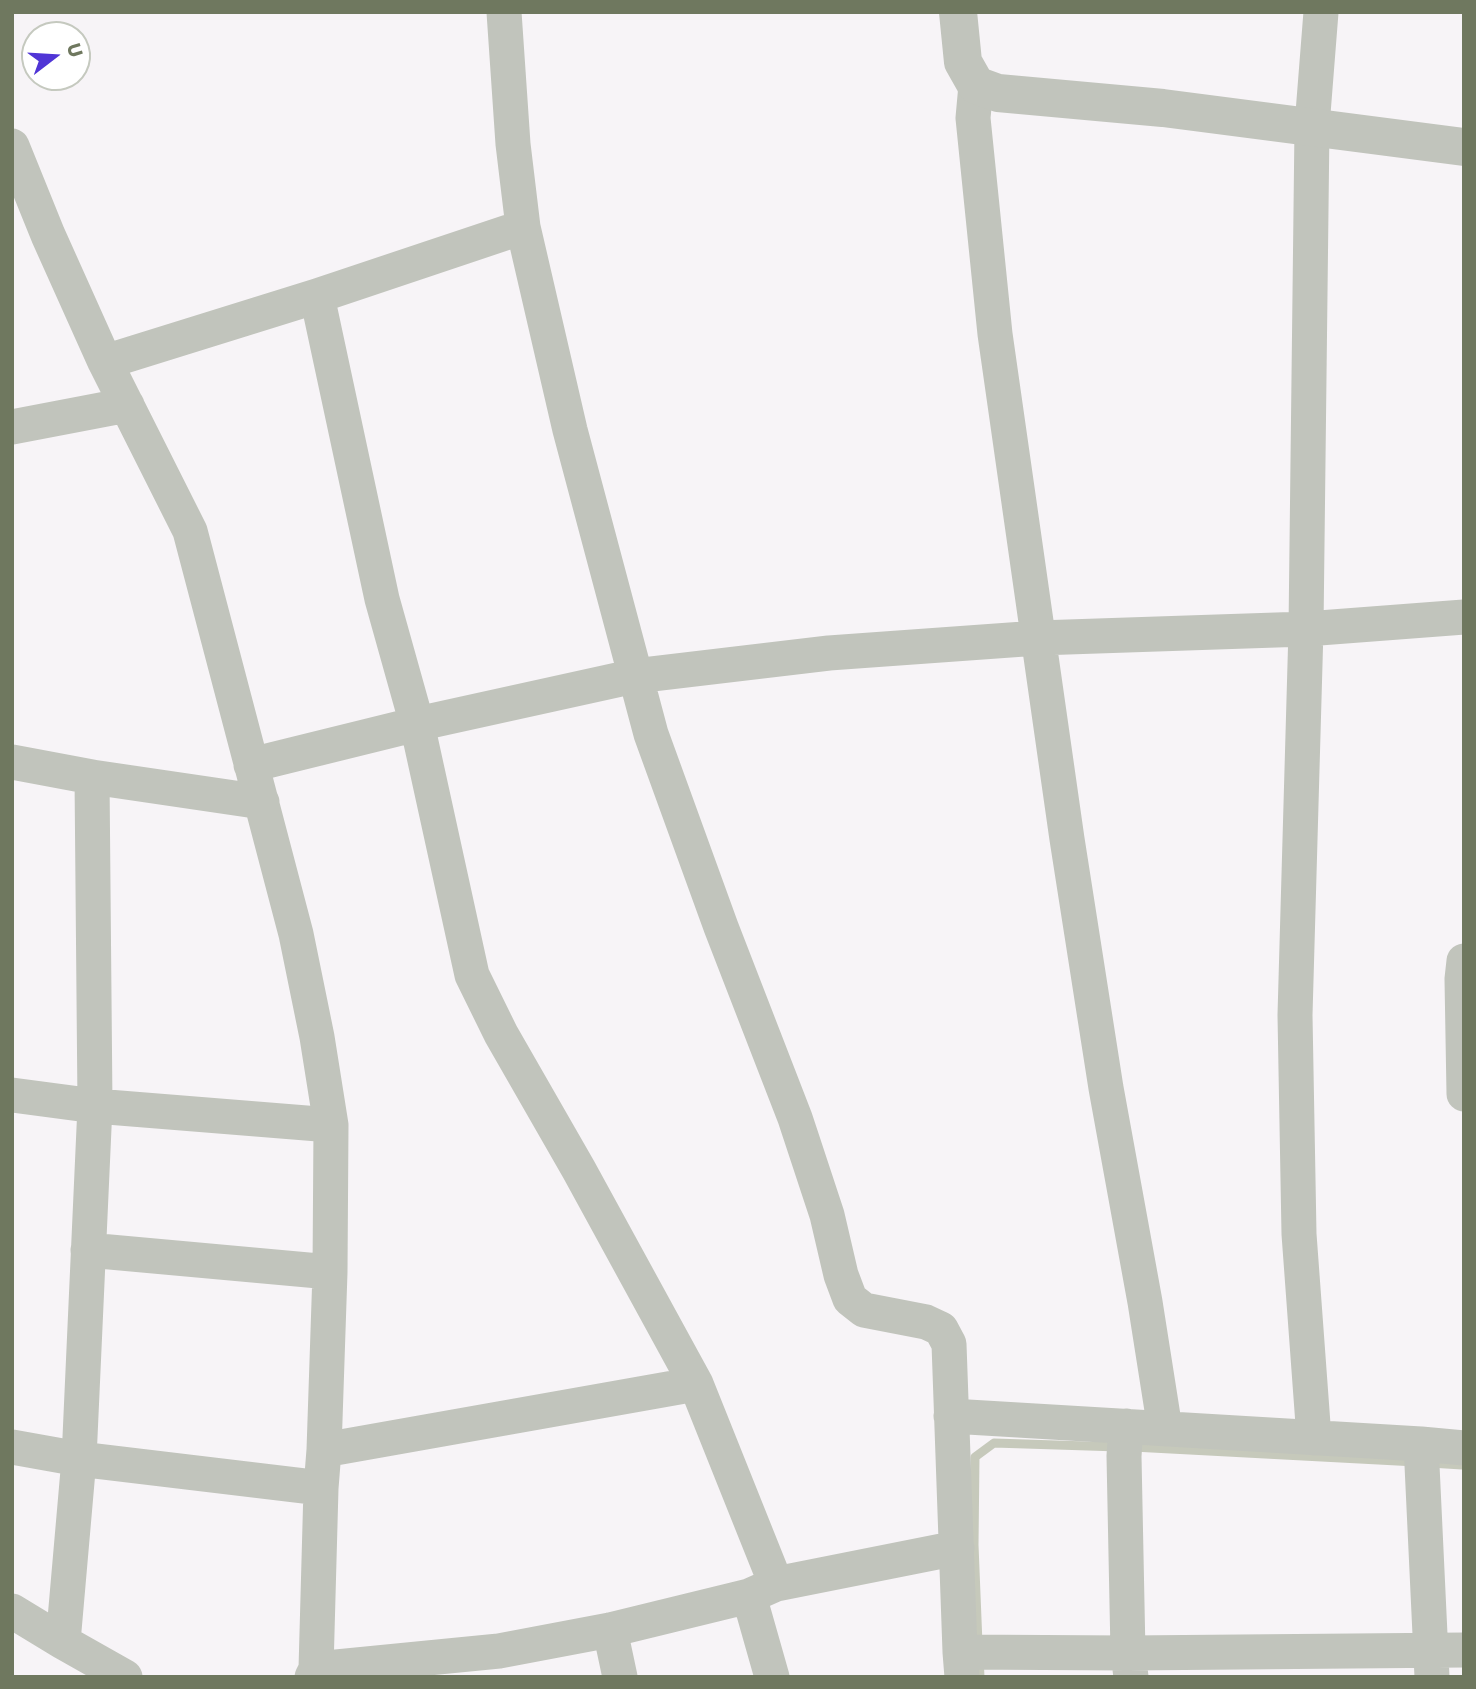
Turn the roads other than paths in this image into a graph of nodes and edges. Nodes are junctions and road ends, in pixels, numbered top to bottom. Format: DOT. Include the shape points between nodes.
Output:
graph roads {
  1 [pos="504,12"];
  2 [pos="958,12"];
  3 [pos="1321,12"];
  4 [pos="976,85"];
  5 [pos="1312,126"];
  6 [pos="12,146"];
  7 [pos="1464,147"];
  8 [pos="523,227"];
  9 [pos="317,296"];
  10 [pos="105,362"];
  11 [pos="127,405"];
  12 [pos="12,427"];
  13 [pos="1464,617"];
  14 [pos="1306,629"];
  15 [pos="1038,638"];
  16 [pos="635,676"];
  17 [pos="417,724"];
  18 [pos="12,762"];
  19 [pos="251,765"];
  20 [pos="92,777"];
  21 [pos="262,802"];
  22 [pos="1464,961"];
  23 [pos="1464,1094"];
  24 [pos="12,1095"];
  25 [pos="95,1106"];
  26 [pos="331,1125"];
  27 [pos="88,1250"];
  28 [pos="330,1272"];
  29 [pos="696,1384"];
  30 [pos="951,1416"];
  31 [pos="1165,1429"];
  32 [pos="1314,1438"];
  33 [pos="1125,1440"];
  34 [pos="12,1447"];
  35 [pos="1464,1448"];
  36 [pos="324,1450"];
  37 [pos="1421,1458"];
  38 [pos="79,1459"];
  39 [pos="321,1488"];
  40 [pos="957,1548"];
  41 [pos="762,1590"];
  42 [pos="12,1611"];
  43 [pos="610,1630"];
  44 [pos="63,1643"];
  45 [pos="971,1659"];
  46 [pos="1442,1659"];
  47 [pos="1130,1665"];
  48 [pos="314,1673"];
  49 [pos="125,1677"];
  50 [pos="621,1677"];
  51 [pos="772,1677"];
  1 -- 8 [label="street"];
  2 -- 4 [label="street" via="963,62"];
  3 -- 5 [label="street"];
  4 -- 5 [label="street" via="998,93"];
  4 -- 15 [label="street" via="973,118 995,334"];
  5 -- 7 [label="street"];
  5 -- 14 [label="street"];
  6 -- 10 [label="street"];
  8 -- 9 [label="street"];
  8 -- 16 [label="street" via="570,430"];
  9 -- 10 [label="street"];
  9 -- 17 [label="street" via="382,599"];
  10 -- 11 [label="street"];
  11 -- 12 [label="street"];
  11 -- 19 [label="street" via="190,531"];
  13 -- 14 [label="street"];
  14 -- 15 [label="street"];
  14 -- 32 [label="street" via="1295,1014 1299,1234"];
  15 -- 16 [label="street" via="829,653"];
  15 -- 31 [label="street" via="1066,839"];
  16 -- 17 [label="street"];
  16 -- 30 [label="street" via="650,734 795,1118 850,1299 864,1310 941,1329 949,1344"];
  17 -- 19 [label="street"];
  17 -- 29 [label="street" via="472,975"];
  18 -- 20 [label="street"];
  19 -- 21 [label="street"];
  20 -- 21 [label="street"];
  20 -- 25 [label="street"];
  21 -- 26 [label="street" via="296,934"];
  22 -- 23 [label="street"];
  24 -- 25 [label="street"];
  25 -- 26 [label="street"];
  25 -- 27 [label="street"];
  26 -- 28 [label="street"];
  27 -- 28 [label="street"];
  27 -- 38 [label="street"];
  28 -- 36 [label="street"];
  29 -- 36 [label="street"];
  29 -- 41 [label="street"];
  30 -- 33 [label="street"];
  30 -- 40 [label="street"];
  31 -- 32 [label="street"];
  31 -- 33 [label="street"];
  32 -- 37 [label="street"];
  33 -- 47 [label="street"];
  34 -- 38 [label="street"];
  35 -- 37 [label="street"];
  36 -- 39 [label="street"];
  37 -- 46 [label="street"];
  38 -- 39 [label="street"];
  38 -- 44 [label="street"];
  39 -- 48 [label="street"];
  40 -- 41 [label="street"];
  40 -- 45 [label="street"];
  41 -- 43 [label="street"];
  41 -- 51 [label="street"];
  42 -- 44 [label="street"];
  43 -- 48 [label="street" via="499,1651"];
  43 -- 50 [label="street"];
  44 -- 49 [label="street"];
  45 -- 47 [label="street"];
  46 -- 47 [label="street"];
}
